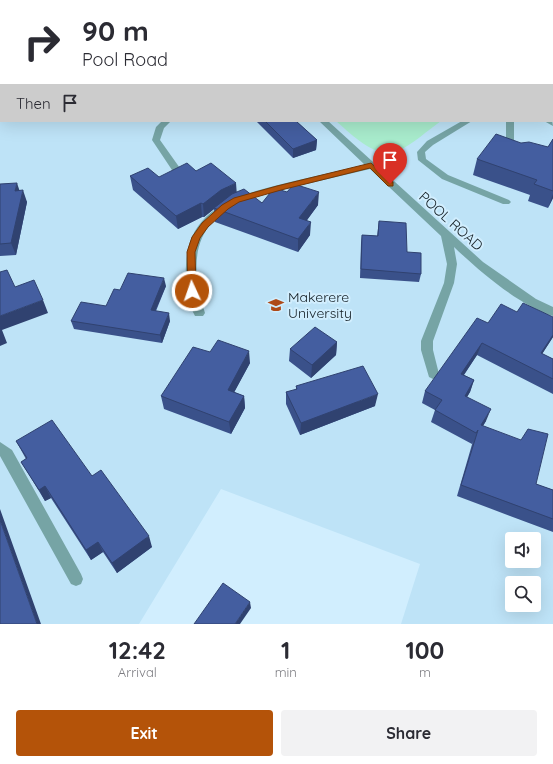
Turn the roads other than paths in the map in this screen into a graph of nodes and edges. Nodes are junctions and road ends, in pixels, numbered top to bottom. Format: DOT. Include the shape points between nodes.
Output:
graph roads {
  1 [pos="165,122"];
  2 [pos="324,122"];
  3 [pos="466,122"];
  4 [pos="510,122"];
  5 [pos="519,156"];
  6 [pos="371,166"];
  7 [pos="177,171"];
  8 [pos="506,202"];
  9 [pos="446,235"];
  10 [pos="553,312"];
  11 [pos="199,313"];
  12 [pos="433,374"];
  13 [pos="0,448"];
  14 [pos="76,579"];
  1 -- 7 [label="lane" via="160,127 156,140"];
  2 -- 6 [label="lane, POOL ROAD"];
  3 -- 8 [label="lane" via="430,143 421,152 422,160 444,177"];
  4 -- 5 [label="lane" via="510,145"];
  6 -- 9 [label="lane, POOL ROAD"];
  6 -- 11 [label="lane" via="249,195 236,200 218,213 196,237 191,252 192,291"];
  9 -- 10 [label="lane, POOL ROAD" via="479,264 532,302"];
  9 -- 12 [label="lane" via="452,264 449,283 427,341"];
  13 -- 14 [label="lane" via="8,454"];
}
